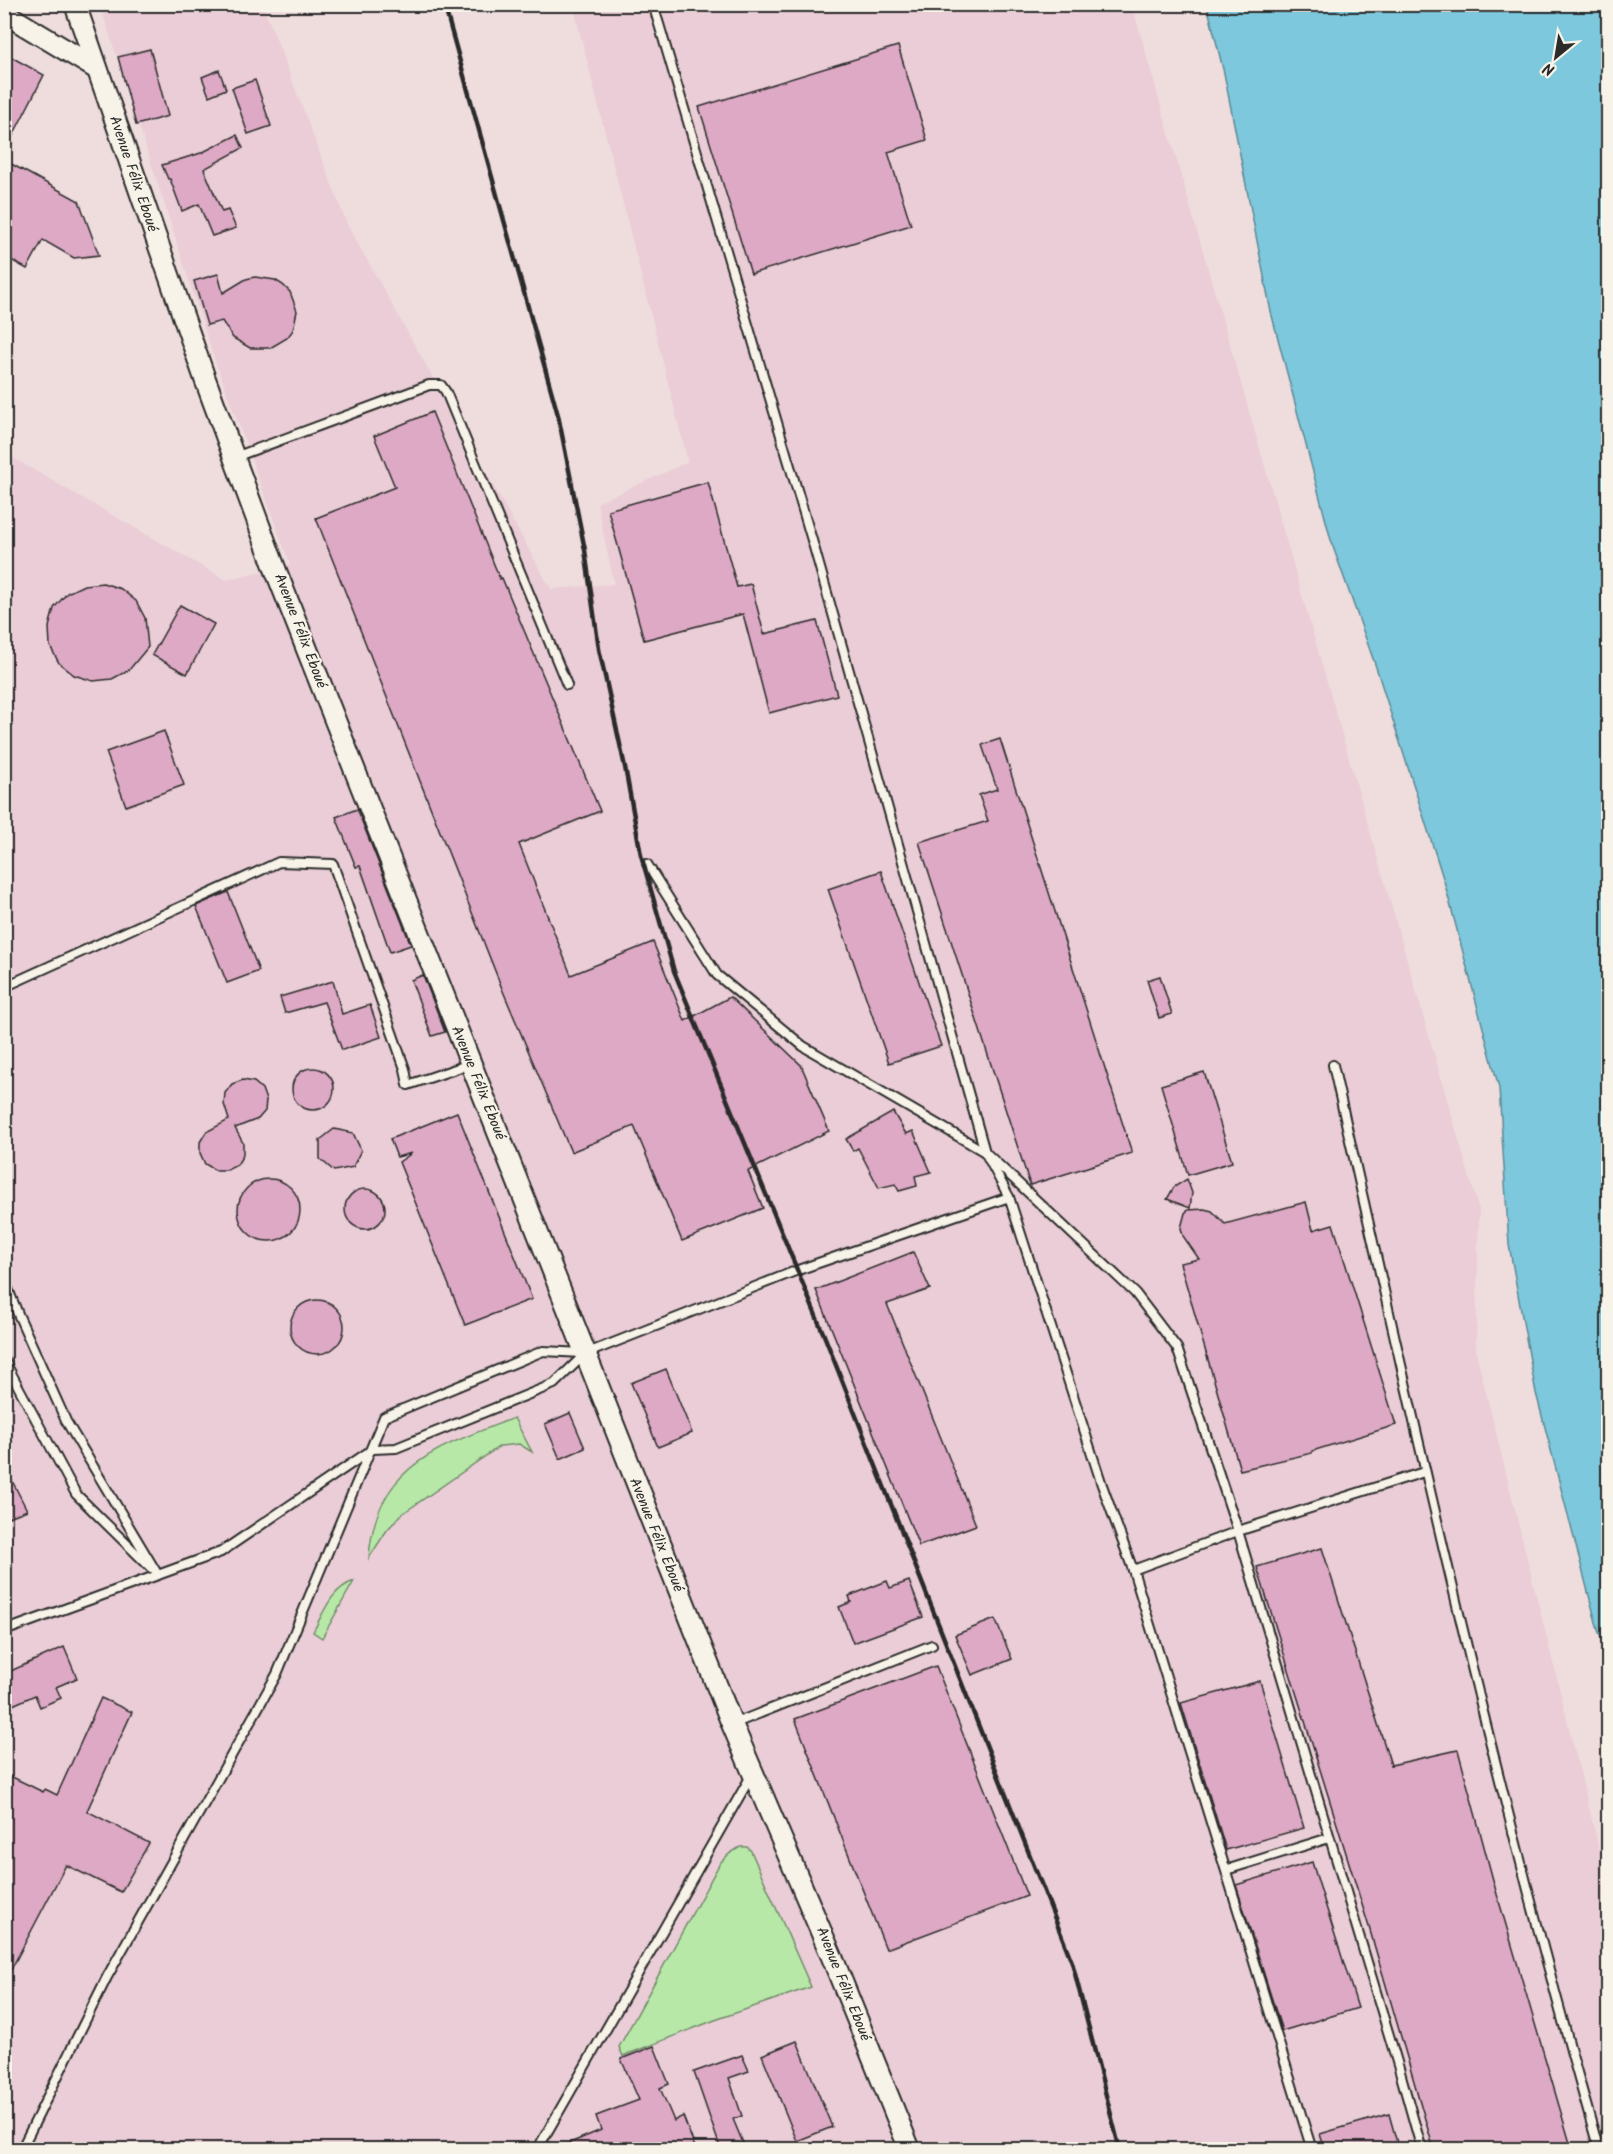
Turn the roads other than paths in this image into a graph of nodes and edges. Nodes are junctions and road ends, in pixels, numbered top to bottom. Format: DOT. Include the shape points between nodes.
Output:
graph roads {
  1 [pos="75,4"];
  2 [pos="653,4"];
  3 [pos="4,14"];
  4 [pos="97,69"];
  5 [pos="233,458"];
  6 [pos="567,685"];
  7 [pos="647,864"];
  8 [pos="4,987"];
  9 [pos="470,1064"];
  10 [pos="1334,1065"];
  11 [pos="985,1152"];
  12 [pos="1010,1197"];
  13 [pos="4,1279"];
  14 [pos="585,1354"];
  15 [pos="4,1360"];
  16 [pos="373,1449"];
  17 [pos="1424,1472"];
  18 [pos="1238,1531"];
  19 [pos="1133,1570"];
  20 [pos="159,1575"];
  21 [pos="4,1631"];
  22 [pos="932,1645"];
  23 [pos="732,1724"];
  24 [pos="753,1772"];
  25 [pos="1329,1838"];
  26 [pos="1226,1870"];
  27 [pos="21,2150"];
  28 [pos="537,2150"];
  29 [pos="910,2150"];
  30 [pos="1312,2150"];
  31 [pos="1422,2150"];
  32 [pos="1599,2150"];
  1 -- 4 [label="street, Avenue Félix Eboué"];
  2 -- 11 [label="lane" via="814,547"];
  3 -- 4 [label="street"];
  4 -- 5 [label="street, Avenue Félix Eboué"];
  5 -- 6 [label="lane" via="429,386 441,385"];
  5 -- 9 [label="street, Avenue Félix Eboué"];
  7 -- 11 [label="lane" via="717,975 803,1046"];
  8 -- 9 [label="lane" via="279,862 333,864 408,1085"];
  9 -- 14 [label="street, Avenue Félix Eboué"];
  10 -- 17 [label="lane"];
  11 -- 12 [label="lane"];
  11 -- 18 [label="lane" via="1135,1293 1177,1348"];
  12 -- 14 [label="lane" via="798,1270"];
  12 -- 19 [label="lane"];
  13 -- 20 [label="lane" via="66,1421"];
  14 -- 16 [label="lane" via="554,1384 396,1448"];
  14 -- 16 [label="lane" via="543,1351 384,1417"];
  14 -- 23 [label="street, Avenue Félix Eboué"];
  15 -- 20 [label="lane" via="76,1494"];
  16 -- 20 [label="lane" via="221,1552"];
  16 -- 27 [label="lane" via="278,1674 107,1977"];
  17 -- 18 [label="lane"];
  17 -- 32 [label="lane" via="1486,1729"];
  18 -- 19 [label="lane"];
  18 -- 25 [label="lane"];
  19 -- 26 [label="lane"];
  20 -- 21 [label="lane"];
  22 -- 23 [label="lane"];
  23 -- 24 [label="street, Avenue Félix Eboué"];
  24 -- 28 [label="lane"];
  24 -- 29 [label="street, Avenue Félix Eboué"];
  25 -- 26 [label="lane"];
  25 -- 31 [label="lane"];
  26 -- 30 [label="lane"];
}
